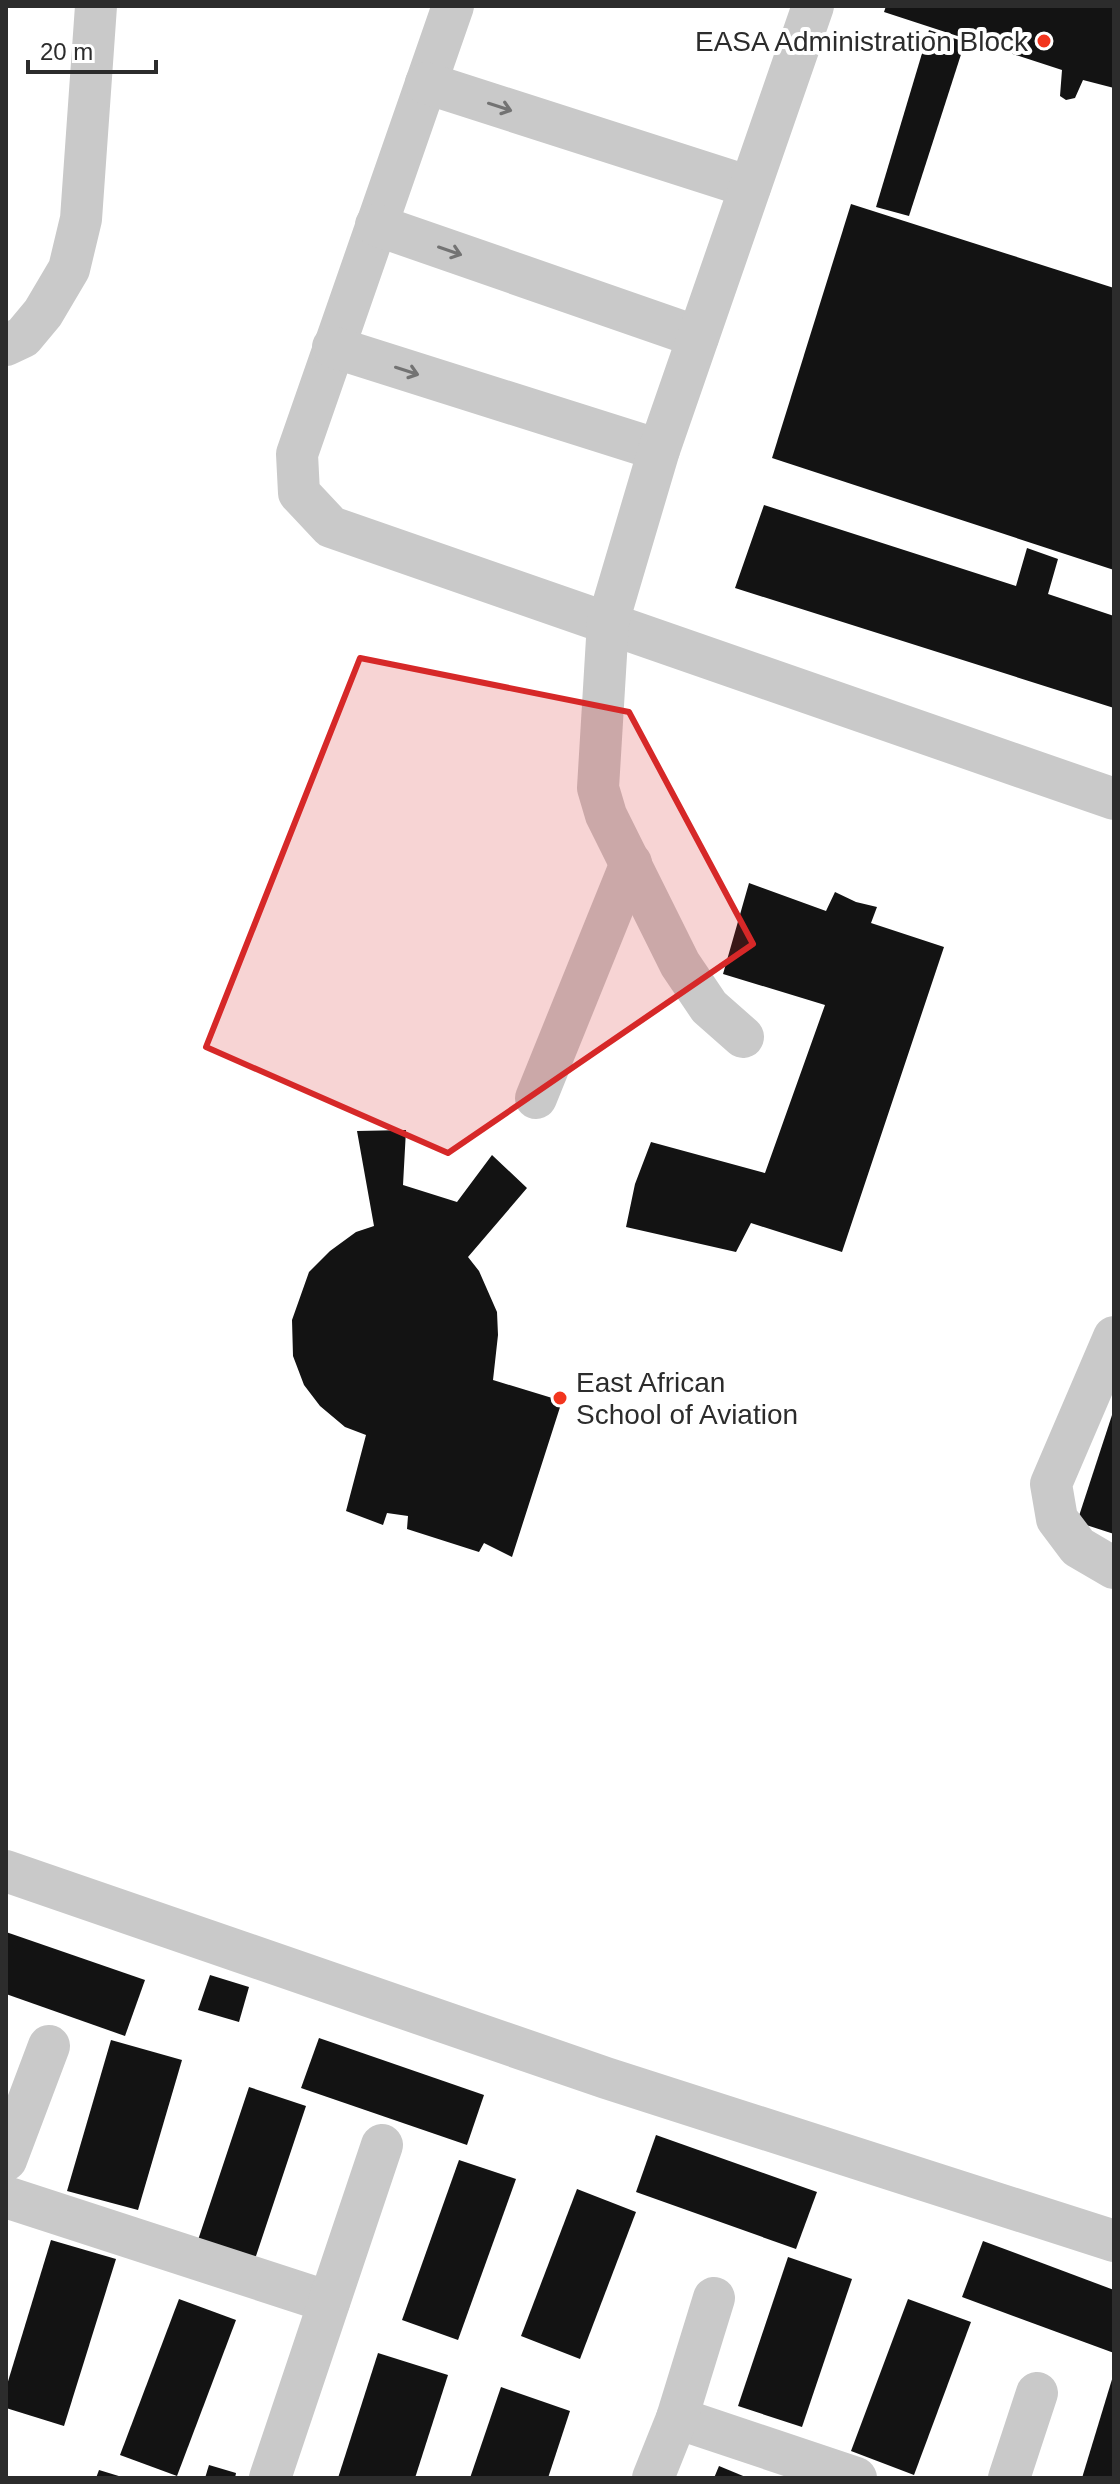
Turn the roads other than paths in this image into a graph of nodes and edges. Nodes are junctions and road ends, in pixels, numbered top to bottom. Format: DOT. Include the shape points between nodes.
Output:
graph roads {
  1 [pos="96,6"];
  2 [pos="453,6"];
  3 [pos="813,6"];
  4 [pos="426,83"];
  5 [pos="750,187"];
  6 [pos="376,225"];
  7 [pos="698,337"];
  8 [pos="6,345"];
  9 [pos="333,347"];
  10 [pos="659,450"];
  11 [pos="608,622"];
  12 [pos="1114,799"];
  13 [pos="631,863"];
  14 [pos="743,1037"];
  15 [pos="536,1098"];
  16 [pos="1114,1337"];
  17 [pos="1114,1568"];
  18 [pos="6,1871"];
  19 [pos="49,2046"];
  20 [pos="382,2145"];
  21 [pos="6,2160"];
  22 [pos="6,2197"];
  23 [pos="1114,2241"];
  24 [pos="714,2298"];
  25 [pos="329,2302"];
  26 [pos="1037,2393"];
  27 [pos="677,2418"];
  28 [pos="270,2478"];
  29 [pos="653,2478"];
  30 [pos="856,2478"];
  31 [pos="1009,2478"];
  1 -- 8 [label="street" via="81,219 69,269 43,313 23,337"];
  2 -- 4 [label="street"];
  3 -- 5 [label="street"];
  4 -- 5 [label="street, one-way"];
  4 -- 6 [label="street"];
  5 -- 7 [label="street"];
  6 -- 7 [label="street, one-way"];
  6 -- 9 [label="street"];
  7 -- 10 [label="street"];
  9 -- 10 [label="street, one-way"];
  9 -- 11 [label="street" via="297,454 299,493 331,527"];
  10 -- 11 [label="street"];
  11 -- 12 [label="street"];
  11 -- 13 [label="street" via="598,788"];
  13 -- 14 [label="street" via="680,964 709,1007"];
  13 -- 15 [label="street"];
  16 -- 17 [label="street" via="1051,1484 1057,1519 1078,1547"];
  18 -- 23 [label="street" via="606,2078"];
  19 -- 21 [label="street"];
  20 -- 25 [label="street"];
  22 -- 25 [label="street"];
  24 -- 27 [label="street"];
  25 -- 28 [label="street"];
  26 -- 31 [label="street"];
  27 -- 29 [label="street"];
  27 -- 30 [label="street"];
}
